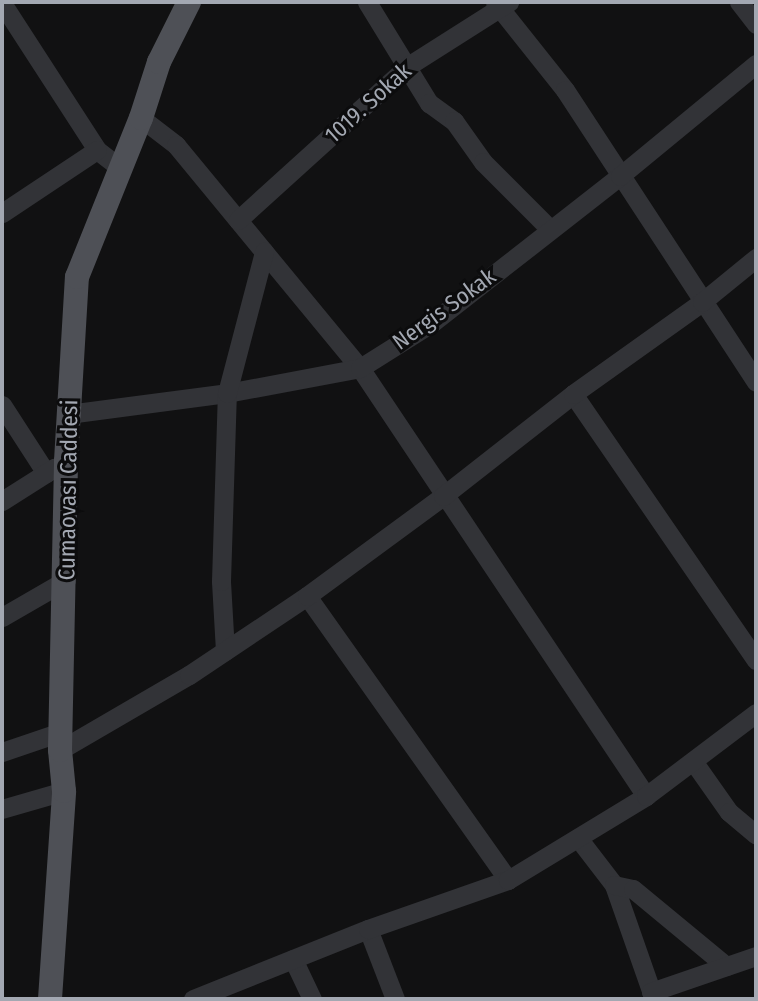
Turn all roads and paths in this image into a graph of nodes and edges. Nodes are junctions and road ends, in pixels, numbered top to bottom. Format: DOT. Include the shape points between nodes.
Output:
graph roads {
  1 [pos="189,2"];
  2 [pos="367,2"];
  3 [pos="738,2"];
  4 [pos="2,3"];
  5 [pos="501,4"];
  6 [pos="756,24"];
  7 [pos="756,64"];
  8 [pos="408,66"];
  9 [pos="141,118"];
  10 [pos="97,150"];
  11 [pos="121,169"];
  12 [pos="620,176"];
  13 [pos="2,213"];
  14 [pos="238,220"];
  15 [pos="550,229"];
  16 [pos="264,252"];
  17 [pos="756,258"];
  18 [pos="702,302"];
  19 [pos="360,368"];
  20 [pos="756,382"];
  21 [pos="227,393"];
  22 [pos="573,394"];
  23 [pos="2,405"];
  24 [pos="68,414"];
  25 [pos="56,467"];
  26 [pos="443,496"];
  27 [pos="2,501"];
  28 [pos="66,580"];
  29 [pos="307,596"];
  30 [pos="2,617"];
  31 [pos="225,651"];
  32 [pos="756,660"];
  33 [pos="756,713"];
  34 [pos="60,741"];
  35 [pos="2,752"];
  36 [pos="693,761"];
  37 [pos="64,791"];
  38 [pos="646,796"];
  39 [pos="2,809"];
  40 [pos="756,835"];
  41 [pos="578,838"];
  42 [pos="508,880"];
  43 [pos="614,885"];
  44 [pos="368,929"];
  45 [pos="756,956"];
  46 [pos="293,959"];
  47 [pos="726,966"];
  48 [pos="653,995"];
  49 [pos="48,997"];
  50 [pos="193,999"];
  51 [pos="312,999"];
  52 [pos="395,999"];
  1 -- 9 [label="main road, Cumaovası Caddesi" via="159,62"];
  2 -- 8 [label="street"];
  3 -- 6 [label="street"];
  4 -- 10 [label="street"];
  5 -- 8 [label="street, 1019. Sokak"];
  5 -- 12 [label="street" via="565,90"];
  7 -- 12 [label="street, Nergis Sokak"];
  8 -- 14 [label="street, 1019. Sokak"];
  8 -- 15 [label="street" via="429,103 454,121 483,162"];
  9 -- 11 [label="main road, Cumaovası Caddesi"];
  9 -- 14 [label="street" via="176,145"];
  10 -- 11 [label="street"];
  10 -- 13 [label="street"];
  11 -- 24 [label="main road, Cumaovası Caddesi" via="77,277"];
  12 -- 15 [label="street, Nergis Sokak"];
  12 -- 18 [label="street"];
  14 -- 16 [label="street"];
  15 -- 19 [label="street, Nergis Sokak" via="433,322"];
  16 -- 19 [label="street"];
  16 -- 21 [label="street"];
  17 -- 18 [label="street"];
  18 -- 20 [label="street"];
  18 -- 22 [label="street"];
  19 -- 21 [label="street, Nergis Sokak"];
  19 -- 26 [label="street"];
  21 -- 24 [label="street, Nergis Sokak"];
  21 -- 31 [label="street" via="221,581"];
  22 -- 26 [label="street"];
  22 -- 32 [label="street"];
  23 -- 25 [label="street"];
  24 -- 25 [label="main road, Cumaovası Caddesi"];
  25 -- 27 [label="street"];
  25 -- 28 [label="main road, Cumaovası Caddesi"];
  26 -- 29 [label="street"];
  26 -- 38 [label="street"];
  28 -- 30 [label="street"];
  28 -- 34 [label="main road, Cumaovası Caddesi"];
  29 -- 31 [label="street"];
  29 -- 42 [label="street"];
  31 -- 34 [label="street"];
  33 -- 36 [label="street"];
  34 -- 35 [label="street"];
  34 -- 37 [label="main road, Cumaovası Caddesi"];
  36 -- 38 [label="street"];
  36 -- 40 [label="street" via="729,812"];
  37 -- 39 [label="street"];
  37 -- 49 [label="main road, Cumaovası Caddesi"];
  38 -- 41 [label="street"];
  41 -- 42 [label="street"];
  41 -- 43 [label="street"];
  42 -- 44 [label="street"];
  43 -- 47 [label="street" via="634,889"];
  43 -- 48 [label="street"];
  44 -- 46 [label="street"];
  44 -- 52 [label="street"];
  45 -- 47 [label="street"];
  46 -- 50 [label="street"];
  46 -- 51 [label="street"];
  47 -- 48 [label="street"];
}
